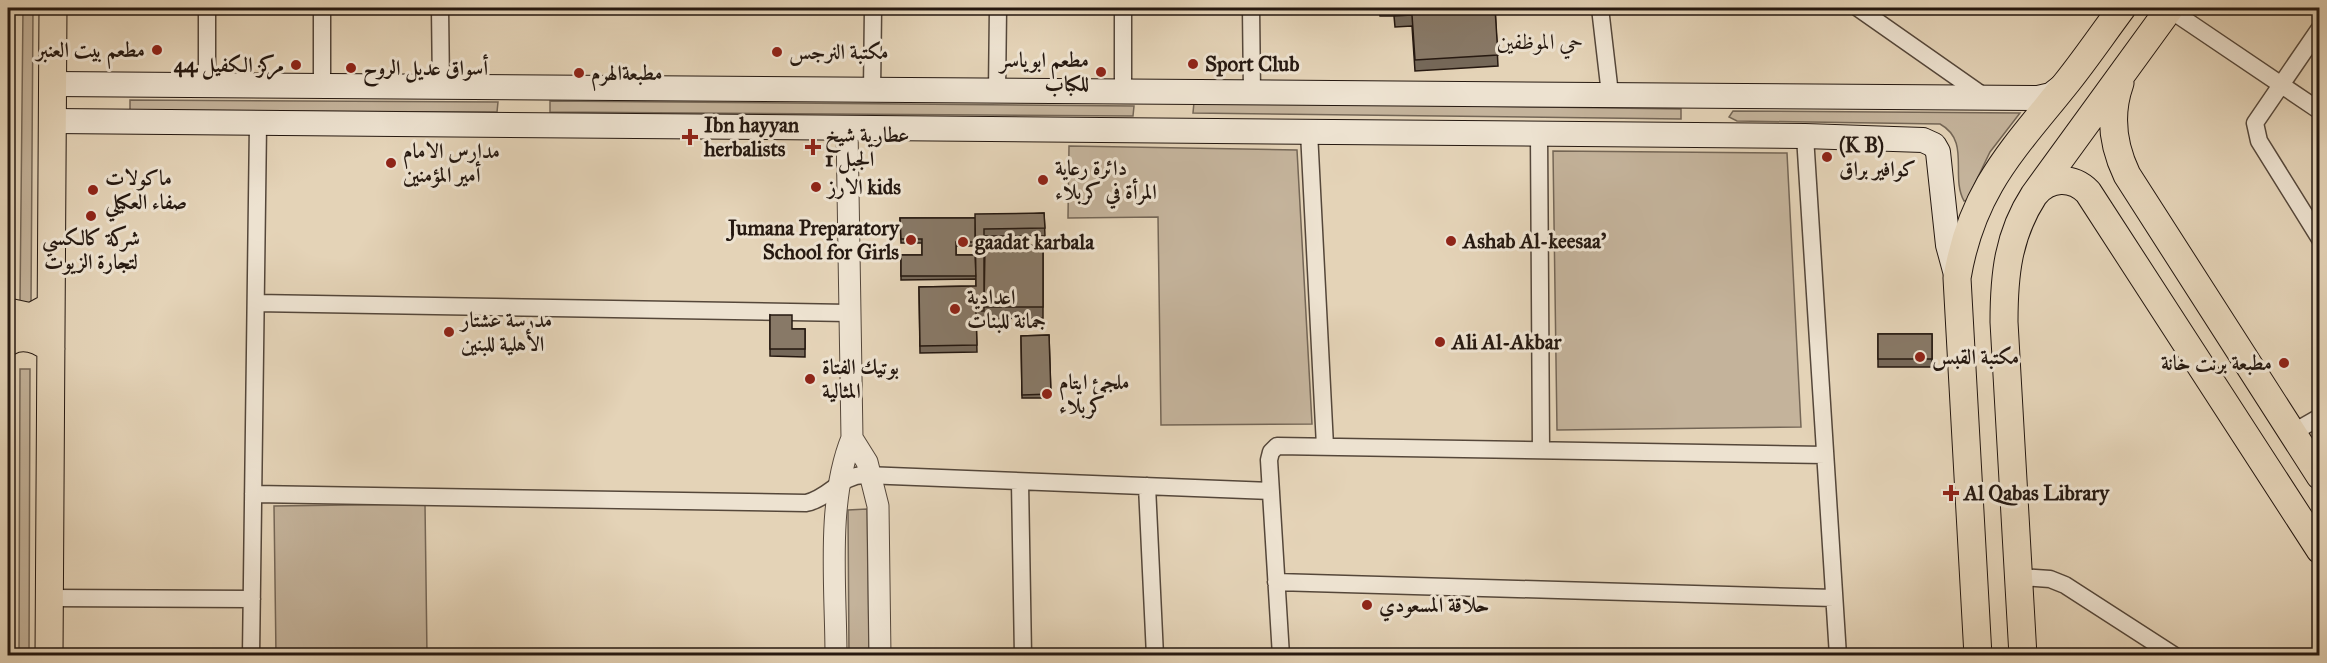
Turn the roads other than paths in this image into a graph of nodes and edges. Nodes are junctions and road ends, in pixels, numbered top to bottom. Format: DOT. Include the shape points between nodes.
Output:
graph roads {
  1 [pos="53,8"];
  2 [pos="207,8"];
  3 [pos="322,8"];
  4 [pos="440,8"];
  5 [pos="873,8"];
  6 [pos="998,8"];
  7 [pos="1123,8"];
  8 [pos="1251,8"];
  9 [pos="1600,8"];
  10 [pos="1858,8"];
  11 [pos="2122,8"];
  12 [pos="2170,8"];
  13 [pos="2319,28"];
  14 [pos="2127,68"];
  15 [pos="2068,81"];
  16 [pos="52,84"];
  17 [pos="2280,84"];
  18 [pos="133,86"];
  19 [pos="207,87"];
  20 [pos="322,87"];
  21 [pos="441,88"];
  22 [pos="501,89"];
  23 [pos="545,89"];
  24 [pos="872,91"];
  25 [pos="997,92"];
  26 [pos="1129,93"];
  27 [pos="1184,93"];
  28 [pos="1252,93"];
  29 [pos="1610,94"];
  30 [pos="1690,96"];
  31 [pos="1731,96"];
  32 [pos="1985,98"];
  33 [pos="2319,111"];
  34 [pos="52,122"];
  35 [pos="129,122"];
  36 [pos="258,124"];
  37 [pos="500,126"];
  38 [pos="545,126"];
  39 [pos="848,128"];
  40 [pos="1139,131"];
  41 [pos="1180,131"];
  42 [pos="1309,132"];
  43 [pos="1539,134"];
  44 [pos="1690,135"];
  45 [pos="1731,135"];
  46 [pos="1805,136"];
  47 [pos="2034,195"];
  48 [pos="2319,239"];
  49 [pos="1957,278"];
  50 [pos="256,303"];
  51 [pos="51,306"];
  52 [pos="8,312"];
  53 [pos="849,313"];
  54 [pos="8,342"];
  55 [pos="51,349"];
  56 [pos="1963,390"];
  57 [pos="2007,396"];
  58 [pos="2319,417"];
  59 [pos="2010,433"];
  60 [pos="2292,434"];
  61 [pos="852,438"];
  62 [pos="1967,444"];
  63 [pos="1325,446"];
  64 [pos="1541,450"];
  65 [pos="1825,455"];
  66 [pos="872,475"];
  67 [pos="2319,476"];
  68 [pos="1020,482"];
  69 [pos="838,485"];
  70 [pos="1147,486"];
  71 [pos="1271,490"];
  72 [pos="253,494"];
  73 [pos="2319,550"];
  74 [pos="2019,577"];
  75 [pos="1276,582"];
  76 [pos="50,598"];
  77 [pos="1834,598"];
  78 [pos="252,599"];
  79 [pos="49,656"];
  80 [pos="251,656"];
  81 [pos="836,656"];
  82 [pos="880,656"];
  83 [pos="1023,656"];
  84 [pos="1155,656"];
  85 [pos="1281,656"];
  86 [pos="1838,656"];
  87 [pos="1978,656"];
  88 [pos="2023,656"];
  89 [pos="2175,656"];
  1 -- 16 [label="main road"];
  2 -- 19 [label="street"];
  3 -- 20 [label="street"];
  4 -- 21 [label="street"];
  5 -- 24 [label="street"];
  6 -- 25 [label="street"];
  7 -- 26 [label="street"];
  8 -- 28 [label="street"];
  9 -- 29 [label="street"];
  10 -- 32 [label="street"];
  11 -- 15 [label="main road"];
  12 -- 14 [label="main road"];
  12 -- 17 [label="street"];
  13 -- 17 [label="street"];
  14 -- 47 [label="main road"];
  14 -- 60 [label="main road" via="2119,86 2114,116 2114,136 2122,166"];
  15 -- 32 [label="main road" via="2043,98"];
  15 -- 49 [label="main road" via="1987,186 1968,231"];
  16 -- 18 [label="main road"];
  16 -- 34 [label="main road"];
  17 -- 33 [label="street"];
  17 -- 48 [label="street" via="2258,114 2255,123 2259,141"];
  18 -- 19 [label="main road"];
  18 -- 35 [label="main road" via="122,92 117,103 120,114"];
  19 -- 20 [label="main road"];
  20 -- 21 [label="main road"];
  21 -- 22 [label="main road"];
  22 -- 23 [label="main road"];
  22 -- 37 [label="main road" via="509,112"];
  23 -- 24 [label="main road"];
  23 -- 38 [label="main road" via="537,103 539,120"];
  24 -- 25 [label="main road"];
  25 -- 26 [label="main road"];
  26 -- 27 [label="main road"];
  26 -- 40 [label="main road" via="1142,99 1147,116"];
  27 -- 28 [label="main road"];
  27 -- 41 [label="main road" via="1173,116"];
  28 -- 29 [label="main road"];
  29 -- 30 [label="main road"];
  30 -- 31 [label="main road"];
  30 -- 44 [label="main road" via="1699,111 1696,128"];
  31 -- 32 [label="main road"];
  31 -- 45 [label="main road" via="1725,103 1722,120"];
  34 -- 35 [label="main road"];
  34 -- 51 [label="main road"];
  35 -- 36 [label="main road"];
  36 -- 37 [label="main road"];
  36 -- 50 [label="street"];
  37 -- 38 [label="main road"];
  38 -- 39 [label="main road"];
  39 -- 40 [label="main road"];
  39 -- 53 [label="street"];
  40 -- 41 [label="main road"];
  41 -- 42 [label="main road"];
  42 -- 43 [label="main road"];
  42 -- 63 [label="street"];
  43 -- 44 [label="main road"];
  43 -- 64 [label="street"];
  44 -- 45 [label="main road"];
  45 -- 46 [label="main road"];
  46 -- 49 [label="main road" via="1923,140 1934,145 1948,245"];
  46 -- 65 [label="street"];
  47 -- 57 [label="main road" via="2016,227 2006,263"];
  47 -- 73 [label="main road" via="2049,183 2063,180 2077,183 2088,192"];
  49 -- 56 [label="main road"];
  50 -- 53 [label="street"];
  50 -- 72 [label="street"];
  51 -- 52 [label="main road" via="31,317"];
  51 -- 55 [label="main road"];
  53 -- 61 [label="street"];
  54 -- 55 [label="main road" via="27,337"];
  55 -- 76 [label="main road"];
  56 -- 57 [label="main road" via="1970,398 1989,405"];
  56 -- 62 [label="main road"];
  57 -- 59 [label="main road"];
  58 -- 60 [label="street"];
  59 -- 62 [label="main road" via="2001,428 1980,429"];
  59 -- 74 [label="main road"];
  60 -- 67 [label="main road"];
  61 -- 66 [label="street"];
  61 -- 69 [label="street"];
  62 -- 87 [label="main road"];
  63 -- 64 [label="street"];
  63 -- 71 [label="street" via="1282,445 1274,449 1269,460"];
  64 -- 65 [label="street"];
  65 -- 77 [label="street"];
  66 -- 68 [label="street"];
  66 -- 69 [label="street" via="850,476"];
  66 -- 82 [label="street" via="878,506"];
  68 -- 70 [label="street"];
  68 -- 83 [label="street"];
  69 -- 72 [label="street" via="824,497 806,503"];
  69 -- 81 [label="street"];
  70 -- 71 [label="street"];
  70 -- 84 [label="street"];
  71 -- 75 [label="street"];
  72 -- 78 [label="street"];
  74 -- 88 [label="main road"];
  74 -- 89 [label="street" via="2050,579 2065,585"];
  75 -- 77 [label="street"];
  75 -- 85 [label="street"];
  76 -- 78 [label="street"];
  76 -- 79 [label="main road"];
  77 -- 86 [label="street"];
  78 -- 80 [label="street"];
}
